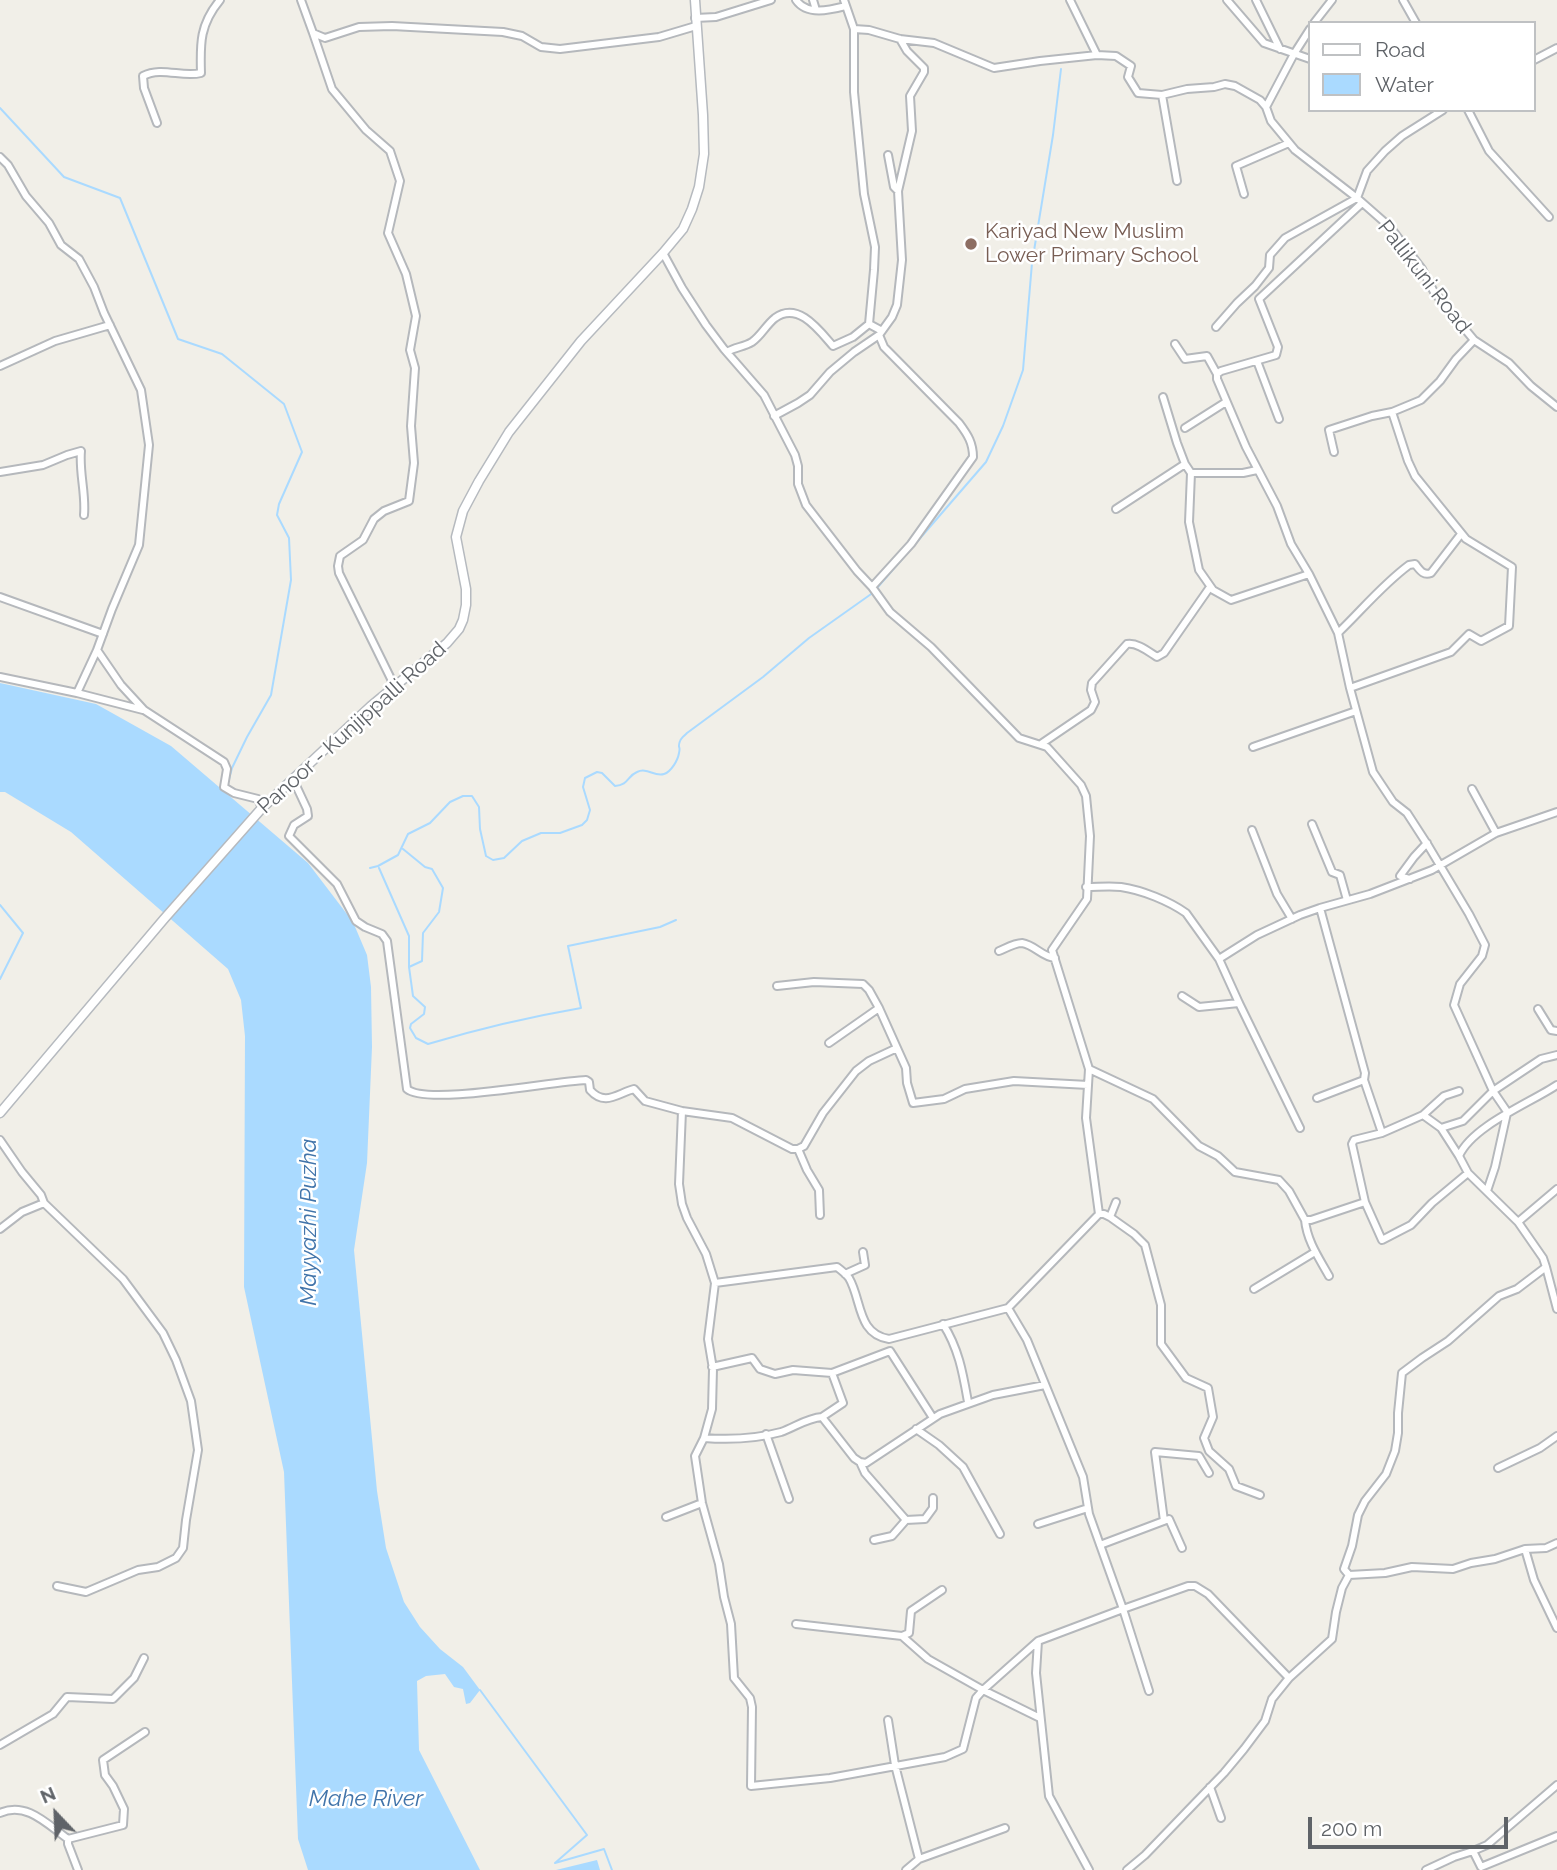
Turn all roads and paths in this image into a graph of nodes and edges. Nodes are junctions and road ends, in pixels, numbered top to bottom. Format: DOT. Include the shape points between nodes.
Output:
graph roads {
  1 [pos="220,0"];
  2 [pos="301,0"];
  3 [pos="695,0"];
  4 [pos="771,0"];
  5 [pos="796,0"];
  6 [pos="813,0"];
  7 [pos="1070,0"];
  8 [pos="1227,0"];
  9 [pos="1256,0"];
  10 [pos="1332,0"];
  11 [pos="1403,0"];
  12 [pos="1412,0"];
  13 [pos="845,3"];
  14 [pos="1408,8"];
  15 [pos="816,10"];
  16 [pos="1316,21"];
  17 [pos="1415,21"];
  18 [pos="695,22"];
  19 [pos="854,29"];
  20 [pos="1308,32"];
  21 [pos="313,33"];
  22 [pos="900,39"];
  23 [pos="1557,48"];
  24 [pos="1280,49"];
  25 [pos="1294,54"];
  26 [pos="1097,55"];
  27 [pos="1308,58"];
  28 [pos="1536,59"];
  29 [pos="1162,95"];
  30 [pos="1266,107"];
  31 [pos="1469,112"];
  32 [pos="1433,113"];
  33 [pos="157,122"];
  34 [pos="1289,143"];
  35 [pos="888,155"];
  36 [pos="0,157"];
  37 [pos="1177,181"];
  38 [pos="898,191"];
  39 [pos="1244,194"];
  40 [pos="1357,198"];
  41 [pos="1363,203"];
  42 [pos="1549,216"];
  43 [pos="663,253"];
  44 [pos="110,324"];
  45 [pos="869,324"];
  46 [pos="1216,327"];
  47 [pos="880,333"];
  48 [pos="1474,341"];
  49 [pos="1175,344"];
  50 [pos="727,352"];
  51 [pos="1257,361"];
  52 [pos="0,366"];
  53 [pos="1217,374"];
  54 [pos="1163,397"];
  55 [pos="1226,402"];
  56 [pos="1557,407"];
  57 [pos="1392,412"];
  58 [pos="774,416"];
  59 [pos="1279,419"];
  60 [pos="1185,428"];
  61 [pos="1334,452"];
  62 [pos="1185,464"];
  63 [pos="1258,470"];
  64 [pos="0,471"];
  65 [pos="1191,473"];
  66 [pos="1116,509"];
  67 [pos="84,515"];
  68 [pos="1461,534"];
  69 [pos="1309,574"];
  70 [pos="873,587"];
  71 [pos="1210,587"];
  72 [pos="0,597"];
  73 [pos="1338,633"];
  74 [pos="103,634"];
  75 [pos="97,650"];
  76 [pos="0,677"];
  77 [pos="395,687"];
  78 [pos="1350,688"];
  79 [pos="77,693"];
  80 [pos="144,710"];
  81 [pos="1356,711"];
  82 [pos="1041,744"];
  83 [pos="1253,747"];
  84 [pos="293,779"];
  85 [pos="1472,789"];
  86 [pos="262,808"];
  87 [pos="1557,812"];
  88 [pos="1312,824"];
  89 [pos="1252,830"];
  90 [pos="1496,833"];
  91 [pos="1427,844"];
  92 [pos="1441,866"];
  93 [pos="1409,878"];
  94 [pos="1086,887"];
  95 [pos="1347,900"];
  96 [pos="1320,908"];
  97 [pos="1292,919"];
  98 [pos="999,951"];
  99 [pos="1055,958"];
  100 [pos="1219,959"];
  101 [pos="777,986"];
  102 [pos="1182,996"];
  103 [pos="1239,1003"];
  104 [pos="878,1008"];
  105 [pos="1538,1009"];
  106 [pos="1557,1031"];
  107 [pos="829,1043"];
  108 [pos="897,1048"];
  109 [pos="1557,1055"];
  110 [pos="1089,1069"];
  111 [pos="1364,1080"];
  112 [pos="1088,1085"];
  113 [pos="1557,1085"];
  114 [pos="1459,1091"];
  115 [pos="1493,1091"];
  116 [pos="1317,1098"];
  117 [pos="682,1111"];
  118 [pos="0,1113"];
  119 [pos="1508,1113"];
  120 [pos="1423,1115"];
  121 [pos="1300,1128"];
  122 [pos="1441,1128"];
  123 [pos="1382,1133"];
  124 [pos="0,1140"];
  125 [pos="798,1149"];
  126 [pos="1459,1156"];
  127 [pos="1468,1173"];
  128 [pos="1557,1189"];
  129 [pos="1487,1191"];
  130 [pos="1116,1202"];
  131 [pos="1365,1202"];
  132 [pos="44,1203"];
  133 [pos="1099,1214"];
  134 [pos="820,1215"];
  135 [pos="1110,1217"];
  136 [pos="1305,1220"];
  137 [pos="1518,1222"];
  138 [pos="0,1229"];
  139 [pos="863,1252"];
  140 [pos="1315,1252"];
  141 [pos="1546,1267"];
  142 [pos="845,1273"];
  143 [pos="1329,1276"];
  144 [pos="715,1283"];
  145 [pos="1254,1289"];
  146 [pos="1008,1308"];
  147 [pos="1557,1309"];
  148 [pos="943,1324"];
  149 [pos="712,1367"];
  150 [pos="832,1373"];
  151 [pos="1045,1385"];
  152 [pos="968,1402"];
  153 [pos="822,1417"];
  154 [pos="933,1418"];
  155 [pos="916,1429"];
  156 [pos="766,1434"];
  157 [pos="1557,1436"];
  158 [pos="704,1438"];
  159 [pos="860,1462"];
  160 [pos="1498,1468"];
  161 [pos="1209,1473"];
  162 [pos="1260,1495"];
  163 [pos="789,1499"];
  164 [pos="933,1499"];
  165 [pos="702,1503"];
  166 [pos="1088,1508"];
  167 [pos="666,1517"];
  168 [pos="906,1520"];
  169 [pos="1164,1521"];
  170 [pos="1038,1524"];
  171 [pos="1000,1534"];
  172 [pos="874,1540"];
  173 [pos="1557,1543"];
  174 [pos="1100,1545"];
  175 [pos="1182,1548"];
  176 [pos="1525,1549"];
  177 [pos="1349,1575"];
  178 [pos="57,1586"];
  179 [pos="942,1590"];
  180 [pos="1123,1609"];
  181 [pos="796,1624"];
  182 [pos="1557,1628"];
  183 [pos="902,1636"];
  184 [pos="1038,1641"];
  185 [pos="144,1658"];
  186 [pos="1289,1678"];
  187 [pos="983,1690"];
  188 [pos="1149,1691"];
  189 [pos="1040,1718"];
  190 [pos="888,1720"];
  191 [pos="145,1732"];
  192 [pos="0,1745"];
  193 [pos="895,1765"];
  194 [pos="1557,1785"];
  195 [pos="1210,1787"];
  196 [pos="0,1813"];
  197 [pos="1221,1818"];
  198 [pos="1005,1828"];
  199 [pos="1557,1836"];
  200 [pos="68,1839"];
  201 [pos="1473,1852"];
  202 [pos="919,1859"];
  203 [pos="78,1870"];
  204 [pos="906,1870"];
  205 [pos="1089,1870"];
  206 [pos="1127,1870"];
  207 [pos="1426,1870"];
  1 -- 33 [label="street" via="201,38 201,73 143,76"];
  2 -- 21 [label="street"];
  3 -- 18 [label="main road, Panoor - Kunjippalli Road"];
  4 -- 18 [label="street"];
  5 -- 15 [label="street" via="803,8"];
  6 -- 15 [label="street"];
  7 -- 26 [label="street"];
  8 -- 24 [label="street" via="1264,43"];
  9 -- 24 [label="street"];
  10 -- 16 [label="street"];
  11 -- 14 [label="street"];
  12 -- 14 [label="street"];
  13 -- 15 [label="street"];
  13 -- 19 [label="street"];
  14 -- 17 [label="street"];
  18 -- 21 [label="street" via="659,37 549,49 522,36 486,30 393,26 359,27 325,38"];
  18 -- 43 [label="main road, Panoor - Kunjippalli Road" via="704,154 692,209"];
  19 -- 22 [label="street"];
  19 -- 45 [label="street" via="854,92 864,194 875,247"];
  20 -- 25 [label="street"];
  21 -- 77 [label="street" via="332,89 390,151 400,181 388,233 406,274 416,316 410,350 415,368 409,501 374,519 363,540 340,556 338,566"];
  22 -- 26 [label="street" via="934,43 994,68"];
  22 -- 38 [label="street" via="924,72 910,96 912,131"];
  23 -- 28 [label="street"];
  24 -- 25 [label="street"];
  25 -- 27 [label="street"];
  25 -- 30 [label="street"];
  26 -- 29 [label="street" via="1116,56 1131,66 1128,77 1138,93"];
  29 -- 30 [label="street" via="1226,83"];
  29 -- 37 [label="street"];
  30 -- 34 [label="street, Pallikuni Road"];
  31 -- 42 [label="street" via="1489,151"];
  32 -- 40 [label="street" via="1367,171"];
  34 -- 39 [label="street" via="1236,166"];
  34 -- 40 [label="street, Pallikuni Road"];
  35 -- 38 [label="street"];
  36 -- 44 [label="street" via="61,245 79,259"];
  38 -- 47 [label="street" via="902,260 897,305"];
  40 -- 41 [label="street, Pallikuni Road"];
  40 -- 46 [label="street" via="1285,238 1270,255 1269,268"];
  41 -- 48 [label="street, Pallikuni Road" via="1390,227"];
  41 -- 51 [label="street" via="1259,299 1278,347 1276,355"];
  43 -- 50 [label="street" via="695,310"];
  43 -- 77 [label="main road, Panoor - Kunjippalli Road" via="581,341 509,432 458,525 466,589 459,629"];
  44 -- 52 [label="street" via="55,341"];
  44 -- 74 [label="street" via="141,390 149,445 139,545"];
  45 -- 47 [label="street"];
  45 -- 50 [label="street" via="833,346 801,315 790,312 777,317 755,340"];
  47 -- 58 [label="street" via="804,399"];
  47 -- 70 [label="street" via="884,347 959,423 973,445 973,457 911,544"];
  48 -- 56 [label="street, Pallikuni Road" via="1509,363"];
  48 -- 57 [label="street" via="1421,400"];
  49 -- 53 [label="street" via="1185,359 1206,355"];
  50 -- 58 [label="street" via="764,395"];
  51 -- 53 [label="street"];
  51 -- 59 [label="street"];
  53 -- 55 [label="street"];
  54 -- 62 [label="street"];
  55 -- 60 [label="street"];
  55 -- 63 [label="street"];
  57 -- 61 [label="street" via="1329,430"];
  57 -- 68 [label="street" via="1415,476"];
  58 -- 70 [label="street" via="795,455 806,505"];
  62 -- 65 [label="street"];
  62 -- 66 [label="street"];
  63 -- 65 [label="street"];
  63 -- 69 [label="street"];
  64 -- 67 [label="street" via="43,465 81,451"];
  65 -- 71 [label="street" via="1189,522 1199,570"];
  68 -- 73 [label="street" via="1431,573 1409,565"];
  68 -- 78 [label="street" via="1512,567 1509,626 1481,641 1469,634 1451,652"];
  69 -- 71 [label="street" via="1231,600"];
  69 -- 73 [label="street"];
  70 -- 82 [label="street" via="890,611 1019,738"];
  71 -- 82 [label="street" via="1164,653 1157,657 1127,644 1092,683 1095,702 1091,710"];
  72 -- 74 [label="street"];
  73 -- 78 [label="street"];
  74 -- 75 [label="street"];
  75 -- 79 [label="street"];
  75 -- 80 [label="street"];
  76 -- 79 [label="street"];
  77 -- 84 [label="main road, Panoor - Kunjippalli Road"];
  78 -- 81 [label="street"];
  79 -- 80 [label="street"];
  80 -- 86 [label="street" via="224,762 224,787 258,799"];
  81 -- 83 [label="street"];
  81 -- 91 [label="street" via="1373,772"];
  82 -- 94 [label="street" via="1086,796 1090,836"];
  84 -- 86 [label="main road, Panoor - Kunjippalli Road"];
  84 -- 117 [label="street" via="308,816 293,825 289,836 337,884 356,921 387,940 410,1092 452,1094 586,1080 599,1098 634,1089 645,1101"];
  85 -- 90 [label="street"];
  86 -- 118 [label="main road, Panoor - Kunjippalli Road"];
  87 -- 90 [label="street"];
  88 -- 95 [label="street" via="1332,872 1340,875"];
  89 -- 97 [label="street"];
  90 -- 92 [label="street"];
  91 -- 92 [label="street"];
  91 -- 93 [label="street" via="1400,876"];
  92 -- 93 [label="street"];
  92 -- 115 [label="street" via="1485,945 1460,984 1454,1005"];
  93 -- 95 [label="street"];
  94 -- 99 [label="street" via="1087,899 1052,950"];
  94 -- 100 [label="street" via="1123,887 1178,908"];
  95 -- 96 [label="street"];
  96 -- 97 [label="street"];
  96 -- 111 [label="street"];
  97 -- 100 [label="street"];
  98 -- 99 [label="street" via="1020,943"];
  99 -- 110 [label="street"];
  100 -- 103 [label="street"];
  101 -- 104 [label="street" via="863,984"];
  102 -- 103 [label="street" via="1199,1007"];
  103 -- 121 [label="street"];
  104 -- 107 [label="street"];
  104 -- 108 [label="street"];
  105 -- 106 [label="street" via="1551,1031"];
  108 -- 112 [label="street" via="913,1104 1014,1081"];
  108 -- 125 [label="street" via="856,1071"];
  109 -- 115 [label="street" via="1541,1059"];
  110 -- 112 [label="street"];
  110 -- 136 [label="street" via="1153,1098 1199,1146 1235,1171 1279,1180"];
  111 -- 116 [label="street"];
  111 -- 123 [label="street"];
  112 -- 133 [label="street" via="1086,1118"];
  113 -- 119 [label="street"];
  114 -- 120 [label="street" via="1444,1096"];
  115 -- 119 [label="street"];
  115 -- 122 [label="street" via="1463,1121"];
  117 -- 125 [label="street" via="732,1118"];
  117 -- 144 [label="street" via="682,1204"];
  119 -- 126 [label="street" via="1465,1146"];
  119 -- 129 [label="street"];
  120 -- 122 [label="street"];
  120 -- 123 [label="street"];
  122 -- 126 [label="street"];
  123 -- 131 [label="street" via="1352,1144"];
  124 -- 132 [label="street"];
  125 -- 134 [label="street" via="819,1190"];
  126 -- 127 [label="street"];
  127 -- 129 [label="street"];
  127 -- 131 [label="street" via="1411,1225 1382,1240"];
  128 -- 137 [label="street"];
  129 -- 137 [label="street"];
  130 -- 135 [label="street"];
  131 -- 136 [label="street"];
  132 -- 138 [label="street"];
  132 -- 178 [label="street" via="123,1279 163,1333 191,1401 198,1450 184,1548 176,1558 86,1592"];
  133 -- 135 [label="street"];
  133 -- 146 [label="street"];
  135 -- 162 [label="street" via="1145,1245 1161,1305 1161,1344 1186,1378 1208,1388 1213,1417 1204,1438 1209,1451 1229,1469 1236,1486"];
  136 -- 140 [label="street"];
  137 -- 141 [label="street"];
  139 -- 142 [label="street" via="865,1265"];
  140 -- 143 [label="street"];
  140 -- 145 [label="street"];
  141 -- 147 [label="street"];
  141 -- 177 [label="street" via="1499,1296 1448,1341 1402,1373 1395,1451 1386,1474 1358,1515 1344,1569"];
  142 -- 144 [label="street" via="837,1266"];
  142 -- 148 [label="street" via="872,1333 889,1339"];
  144 -- 149 [label="street" via="708,1339"];
  146 -- 148 [label="street"];
  146 -- 151 [label="street"];
  148 -- 152 [label="street" via="954,1340"];
  149 -- 150 [label="street" via="752,1358 760,1369 775,1374 793,1370"];
  149 -- 158 [label="street" via="712,1409"];
  150 -- 153 [label="street" via="843,1403"];
  150 -- 154 [label="street" via="890,1351"];
  151 -- 152 [label="street"];
  151 -- 166 [label="street" via="1083,1477"];
  152 -- 154 [label="street"];
  153 -- 156 [label="street"];
  153 -- 159 [label="street"];
  154 -- 155 [label="street"];
  155 -- 159 [label="street"];
  155 -- 171 [label="street" via="963,1467"];
  156 -- 158 [label="street" via="735,1440"];
  156 -- 163 [label="street"];
  157 -- 160 [label="street"];
  158 -- 165 [label="street" via="695,1456"];
  159 -- 168 [label="street"];
  161 -- 169 [label="street" via="1199,1456 1154,1452"];
  164 -- 168 [label="street" via="925,1519"];
  165 -- 167 [label="street"];
  165 -- 193 [label="street" via="731,1624 734,1678 752,1707 751,1786"];
  166 -- 170 [label="street"];
  166 -- 174 [label="street"];
  168 -- 172 [label="street" via="892,1536"];
  169 -- 174 [label="street"];
  169 -- 175 [label="street" via="1169,1519"];
  173 -- 176 [label="street"];
  174 -- 180 [label="street"];
  176 -- 177 [label="street" via="1453,1569 1412,1567"];
  176 -- 182 [label="street" via="1541,1599"];
  177 -- 186 [label="street" via="1332,1639"];
  179 -- 183 [label="street" via="911,1611 909,1633"];
  180 -- 184 [label="street"];
  180 -- 186 [label="street" via="1195,1586 1221,1606"];
  180 -- 188 [label="street"];
  181 -- 183 [label="street"];
  183 -- 187 [label="street" via="928,1659"];
  184 -- 187 [label="street"];
  184 -- 189 [label="street"];
  185 -- 192 [label="street" via="134,1678 113,1699 67,1697 53,1714"];
  186 -- 195 [label="street" via="1272,1699 1265,1721"];
  187 -- 189 [label="street"];
  187 -- 193 [label="street" via="975,1698 963,1749 945,1757"];
  189 -- 205 [label="street" via="1049,1796"];
  190 -- 193 [label="street"];
  191 -- 200 [label="street" via="103,1760 105,1775 124,1809 123,1825"];
  193 -- 202 [label="street"];
  194 -- 201 [label="street"];
  195 -- 197 [label="street"];
  195 -- 206 [label="street"];
  196 -- 200 [label="street" via="29,1811"];
  198 -- 202 [label="street"];
  199 -- 201 [label="street" via="1481,1867"];
  200 -- 203 [label="street"];
  201 -- 207 [label="street"];
  202 -- 204 [label="street"];
}
